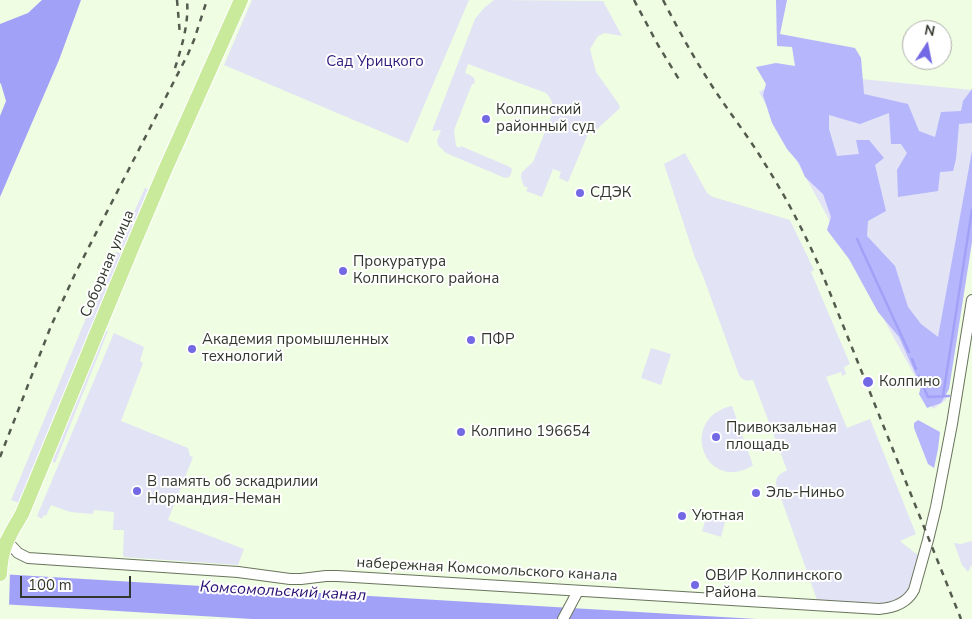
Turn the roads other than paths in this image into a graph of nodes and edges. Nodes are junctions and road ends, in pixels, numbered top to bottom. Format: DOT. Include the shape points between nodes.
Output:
graph roads {
  1 [pos="241,0"];
  2 [pos="972,300"];
  3 [pos="2,536"];
  4 [pos="0,567"];
  5 [pos="0,574"];
  6 [pos="578,591"];
  7 [pos="563,619"];
  1 -- 3 [label="main road, Соборная улица" via="131,250 22,514"];
  2 -- 6 [label="street, набережная Комсомольского канала" via="928,540 912,594 901,604 886,609"];
  3 -- 4 [label="main road, Соборная улица"];
  3 -- 6 [label="street, набережная Комсомольского канала" via="22,556 36,559 238,572 290,579 338,576"];
  4 -- 5 [label="main road, Соборная улица"];
  6 -- 7 [label="street"];
}
